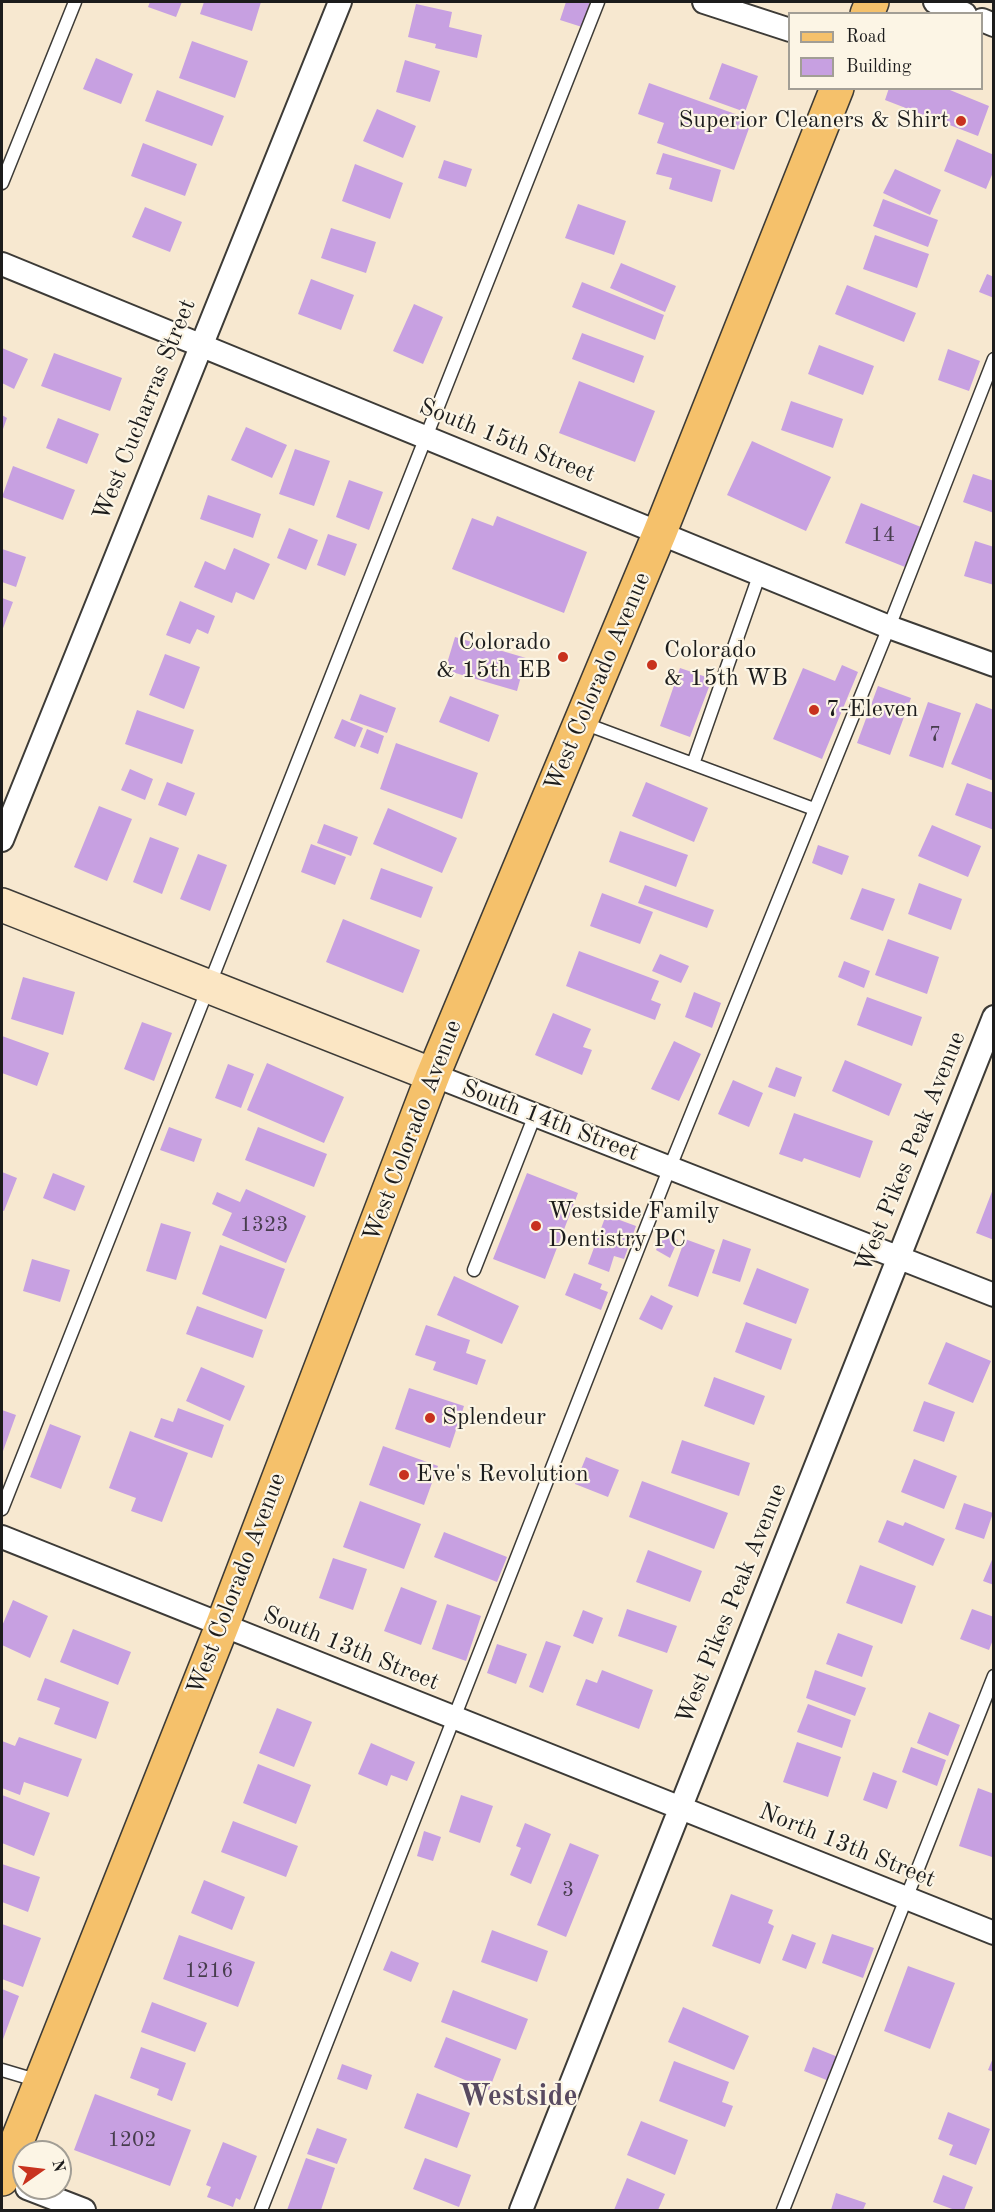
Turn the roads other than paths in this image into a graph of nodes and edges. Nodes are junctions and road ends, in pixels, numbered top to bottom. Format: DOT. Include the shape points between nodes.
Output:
graph roads {
  1 [pos="75,2"];
  2 [pos="340,2"];
  3 [pos="598,2"];
  4 [pos="704,2"];
  5 [pos="935,2"];
  6 [pos="962,9"];
  7 [pos="788,30"];
  8 [pos="836,90"];
  9 [pos="2,183"];
  10 [pos="2,264"];
  11 [pos="200,344"];
  12 [pos="993,359"];
  13 [pos="424,436"];
  14 [pos="660,532"];
  15 [pos="760,573"];
  16 [pos="889,627"];
  17 [pos="993,665"];
  18 [pos="581,723"];
  19 [pos="693,764"];
  20 [pos="814,809"];
  21 [pos="2,840"];
  22 [pos="2,905"];
  23 [pos="209,986"];
  24 [pos="993,1017"];
  25 [pos="433,1075"];
  26 [pos="535,1114"];
  27 [pos="670,1167"];
  28 [pos="898,1257"];
  29 [pos="474,1270"];
  30 [pos="993,1295"];
  31 [pos="2,1509"];
  32 [pos="2,1537"];
  33 [pos="222,1626"];
  34 [pos="993,1676"];
  35 [pos="454,1719"];
  36 [pos="680,1810"];
  37 [pos="905,1898"];
  38 [pos="993,1933"];
  39 [pos="2,2070"];
  40 [pos="40,2082"];
  41 [pos="2,2178"];
  42 [pos="57,2200"];
  43 [pos="84,2211"];
  44 [pos="261,2211"];
  45 [pos="521,2211"];
  46 [pos="783,2211"];
  1 -- 9 [label="lane"];
  2 -- 11 [label="street, West Cucharras Street"];
  3 -- 13 [label="lane"];
  4 -- 7 [label="street"];
  5 -- 6 [label="street"];
  8 -- 14 [label="main road, West Colorado Avenue"];
  10 -- 11 [label="street, South 15th Street"];
  11 -- 13 [label="street, South 15th Street"];
  11 -- 21 [label="street, West Cucharras Street"];
  12 -- 16 [label="lane"];
  13 -- 14 [label="street, South 15th Street"];
  13 -- 23 [label="lane"];
  14 -- 15 [label="street, South 15th Street"];
  14 -- 18 [label="main road, West Colorado Avenue"];
  15 -- 16 [label="street, South 15th Street"];
  15 -- 19 [label="lane"];
  16 -- 17 [label="street, South 15th Street"];
  16 -- 20 [label="lane"];
  18 -- 19 [label="lane"];
  18 -- 25 [label="main road, West Colorado Avenue"];
  19 -- 20 [label="lane"];
  20 -- 27 [label="lane"];
  22 -- 23 [label="street, South 14th Street"];
  23 -- 25 [label="street, South 14th Street"];
  23 -- 31 [label="lane"];
  24 -- 28 [label="street, West Pikes Peak Avenue"];
  25 -- 26 [label="street, South 14th Street"];
  25 -- 33 [label="main road, West Colorado Avenue"];
  26 -- 27 [label="street, South 14th Street"];
  26 -- 29 [label="lane"];
  27 -- 28 [label="street, South 14th Street"];
  27 -- 35 [label="lane"];
  28 -- 30 [label="street, South 14th Street"];
  28 -- 36 [label="street, West Pikes Peak Avenue"];
  32 -- 33 [label="street, South 13th Street"];
  33 -- 35 [label="street, South 13th Street"];
  33 -- 40 [label="main road, West Colorado Avenue"];
  34 -- 37 [label="lane"];
  35 -- 36 [label="street, South 13th Street"];
  35 -- 44 [label="lane"];
  36 -- 37 [label="street, North 13th Street"];
  36 -- 45 [label="street, West Pikes Peak Avenue"];
  37 -- 38 [label="street, North 13th Street"];
  37 -- 46 [label="lane"];
  39 -- 40 [label="lane"];
  40 -- 41 [label="main road, West Colorado Avenue"];
  42 -- 43 [label="street"];
}
